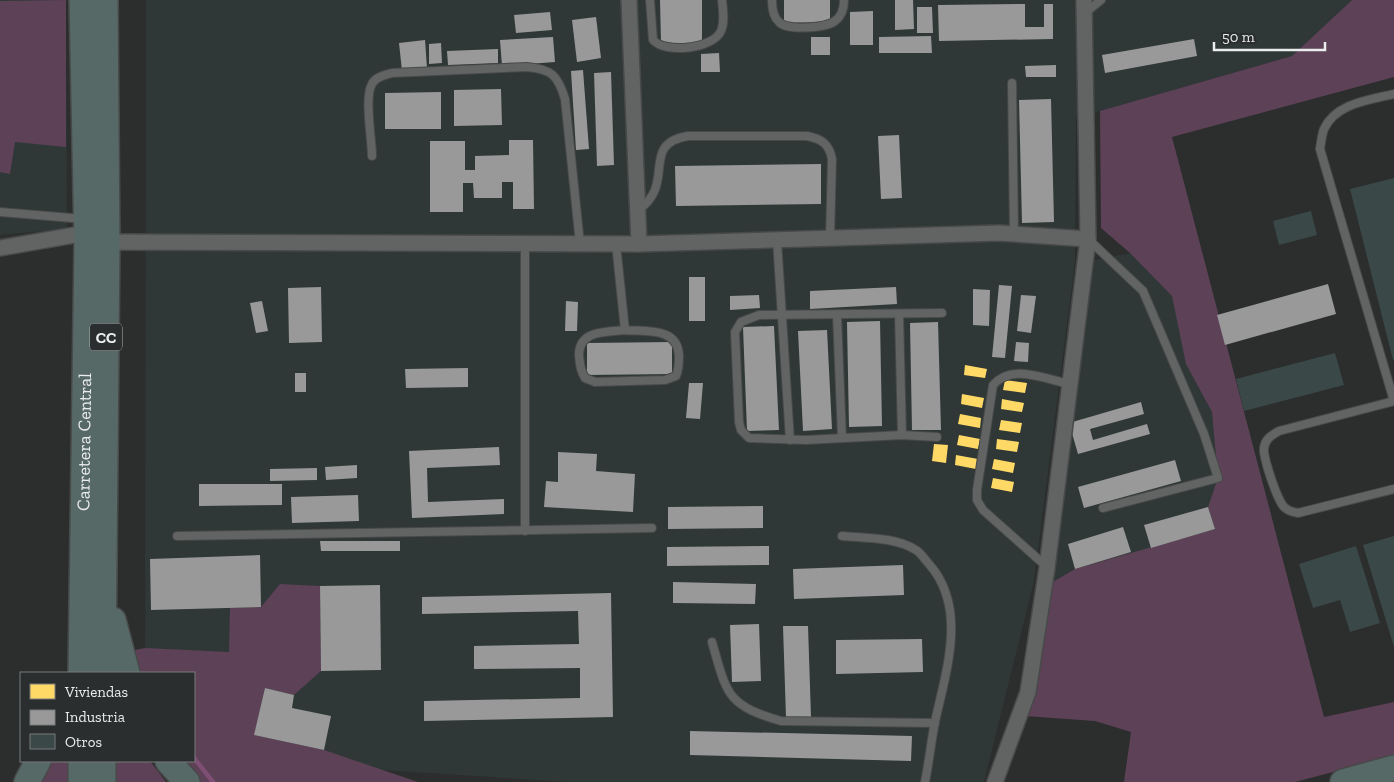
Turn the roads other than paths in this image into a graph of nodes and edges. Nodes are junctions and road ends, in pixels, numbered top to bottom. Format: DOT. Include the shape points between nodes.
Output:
graph roads {
  1 [pos="82,0"];
  2 [pos="104,0"];
  3 [pos="629,0"];
  4 [pos="650,0"];
  5 [pos="722,0"];
  6 [pos="772,0"];
  7 [pos="844,0"];
  8 [pos="1101,0"];
  9 [pos="1084,7"];
  10 [pos="1012,84"];
  11 [pos="1394,94"];
  12 [pos="372,156"];
  13 [pos="636,211"];
  14 [pos="0,212"];
  15 [pos="92,234"];
  16 [pos="1014,234"];
  17 [pos="830,238"];
  18 [pos="1088,239"];
  19 [pos="777,240"];
  20 [pos="526,244"];
  21 [pos="580,244"];
  22 [pos="616,244"];
  23 [pos="639,244"];
  24 [pos="0,248"];
  25 [pos="942,313"];
  26 [pos="899,314"];
  27 [pos="837,315"];
  28 [pos="782,316"];
  29 [pos="625,330"];
  30 [pos="1070,384"];
  31 [pos="1394,401"];
  32 [pos="902,435"];
  33 [pos="937,437"];
  34 [pos="842,438"];
  35 [pos="790,440"];
  36 [pos="1394,489"];
  37 [pos="1103,508"];
  38 [pos="652,528"];
  39 [pos="525,531"];
  40 [pos="177,536"];
  41 [pos="842,536"];
  42 [pos="1048,568"];
  43 [pos="104,578"];
  44 [pos="81,628"];
  45 [pos="712,642"];
  46 [pos="69,672"];
  47 [pos="81,672"];
  48 [pos="103,672"];
  49 [pos="127,672"];
  50 [pos="935,723"];
  51 [pos="37,762"];
  52 [pos="81,762"];
  53 [pos="103,762"];
  54 [pos="169,762"];
  55 [pos="1394,768"];
  56 [pos="27,782"];
  57 [pos="82,782"];
  58 [pos="103,782"];
  59 [pos="187,782"];
  60 [pos="925,782"];
  61 [pos="995,782"];
  62 [pos="1343,782"];
  1 -- 15 [label="highway, Carretera Central / CC"];
  2 -- 15 [label="highway, Carretera Central / CC"];
  3 -- 13 [label="street"];
  4 -- 5 [label="lane" via="653,40 667,48 702,45 716,38 723,23"];
  6 -- 7 [label="lane" via="775,16 786,27 830,24 841,15"];
  8 -- 9 [label="lane"];
  9 -- 18 [label="street"];
  10 -- 16 [label="lane"];
  11 -- 31 [label="lane" via="1352,104 1332,116 1324,129 1320,148"];
  12 -- 21 [label="lane" via="369,97 372,84 379,77 392,73 527,66 543,68 554,75 565,99"];
  13 -- 17 [label="lane" via="656,191 661,153 670,141 688,136 807,136 825,142 830,149"];
  13 -- 23 [label="street"];
  14 -- 15 [label="lane"];
  15 -- 20 [label="street"];
  15 -- 24 [label="street"];
  15 -- 43 [label="highway, Carretera Central / CC"];
  15 -- 44 [label="highway, Carretera Central / CC"];
  16 -- 17 [label="street"];
  16 -- 18 [label="street"];
  17 -- 19 [label="street"];
  18 -- 30 [label="street"];
  18 -- 37 [label="lane" via="1143,291 1204,434 1218,478"];
  19 -- 23 [label="street"];
  19 -- 28 [label="lane"];
  20 -- 21 [label="street"];
  20 -- 39 [label="lane"];
  21 -- 22 [label="street"];
  22 -- 23 [label="street"];
  22 -- 29 [label="lane"];
  25 -- 26 [label="lane"];
  26 -- 27 [label="lane"];
  26 -- 32 [label="lane"];
  27 -- 28 [label="lane"];
  27 -- 34 [label="lane"];
  28 -- 35 [label="lane"];
  28 -- 35 [label="lane" via="759,315 748,318 737,327 740,422 749,438"];
  29 -- 29 [label="lane" via="584,338 579,346 580,367 585,378 595,382 665,380 676,376 678,348 673,338 663,333"];
  30 -- 42 [label="street"];
  30 -- 42 [label="lane" via="1018,373 1008,373 993,384 977,490 977,500 983,510"];
  31 -- 36 [label="lane" via="1279,431 1269,438 1264,454 1279,499 1290,512 1298,513"];
  32 -- 33 [label="lane"];
  32 -- 34 [label="lane"];
  34 -- 35 [label="lane"];
  38 -- 39 [label="lane"];
  39 -- 40 [label="lane"];
  41 -- 50 [label="lane" via="897,542 917,550 936,571 952,623 949,664"];
  42 -- 61 [label="street" via="1028,692"];
  43 -- 48 [label="highway, Carretera Central / CC"];
  43 -- 49 [label="highway"];
  44 -- 46 [label="highway"];
  44 -- 47 [label="highway, Carretera Central / CC"];
  45 -- 50 [label="lane" via="725,688 740,705 760,715 781,721"];
  50 -- 60 [label="lane"];
  51 -- 56 [label="highway"];
  52 -- 57 [label="highway"];
  53 -- 58 [label="highway"];
  54 -- 59 [label="highway"];
  55 -- 62 [label="highway"];
}
